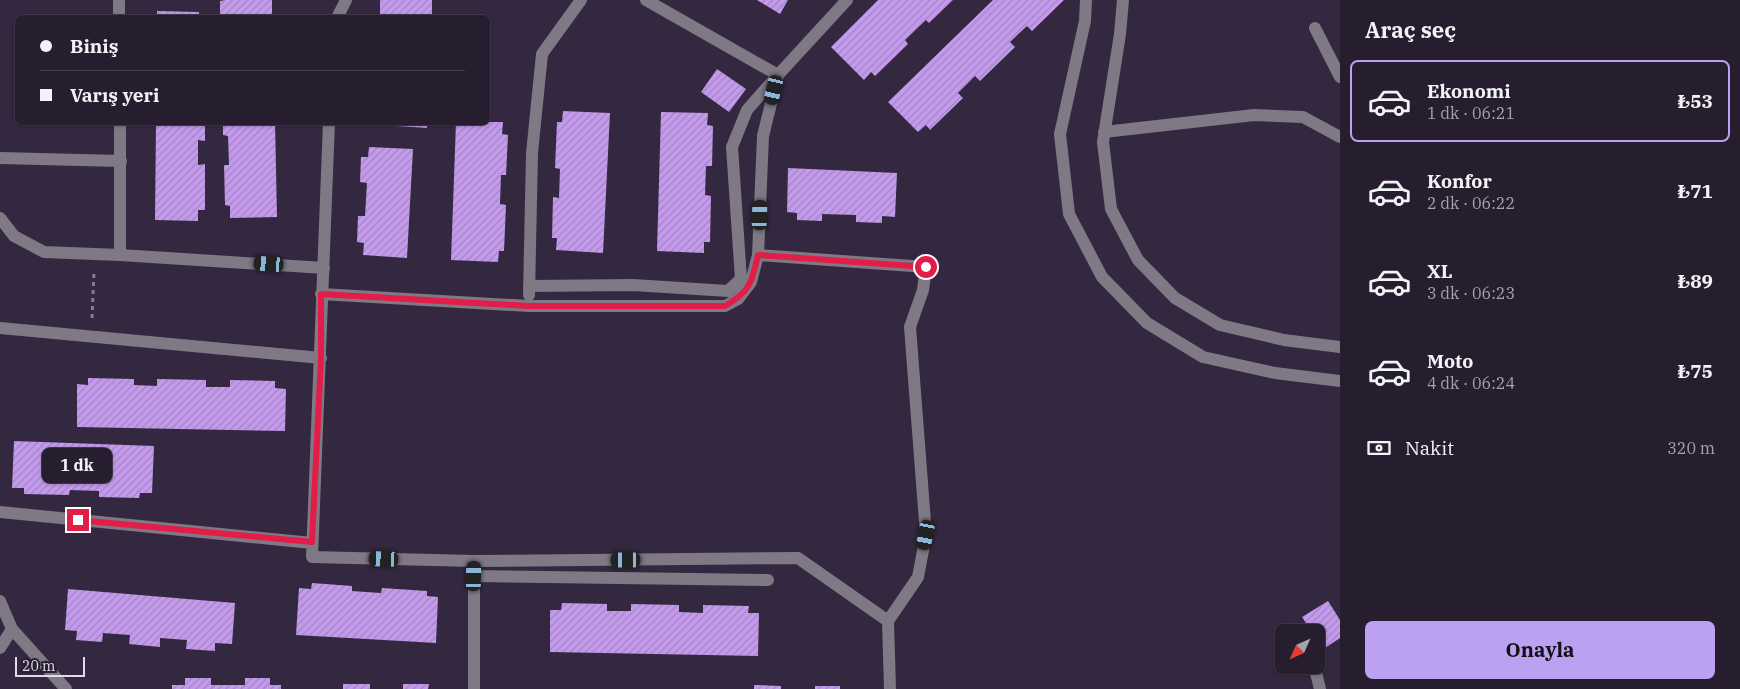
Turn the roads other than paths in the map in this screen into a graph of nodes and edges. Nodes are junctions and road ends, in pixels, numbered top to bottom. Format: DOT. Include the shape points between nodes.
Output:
graph roads {
  1 [pos="119,0"];
  2 [pos="346,0"];
  3 [pos="580,0"];
  4 [pos="646,0"];
  5 [pos="846,0"];
  6 [pos="1086,0"];
  7 [pos="1122,0"];
  8 [pos="119,15"];
  9 [pos="339,15"];
  10 [pos="1315,28"];
  11 [pos="778,75"];
  12 [pos="1340,77"];
  13 [pos="120,125"];
  14 [pos="329,125"];
  15 [pos="1104,132"];
  16 [pos="1340,137"];
  17 [pos="0,158"];
  18 [pos="121,161"];
  19 [pos="0,218"];
  20 [pos="120,255"];
  21 [pos="758,255"];
  22 [pos="324,268"];
  23 [pos="529,286"];
  24 [pos="321,294"];
  25 [pos="529,306"];
  26 [pos="0,328"];
  27 [pos="1340,347"];
  28 [pos="321,358"];
  29 [pos="1340,381"];
  30 [pos="0,512"];
  31 [pos="312,542"];
  32 [pos="474,561"];
  33 [pos="474,576"];
  34 [pos="768,580"];
  35 [pos="0,601"];
  36 [pos="888,621"];
  37 [pos="12,630"];
  38 [pos="0,648"];
  39 [pos="1316,674"];
  40 [pos="66,689"];
  41 [pos="474,689"];
  42 [pos="890,689"];
  43 [pos="1320,689"];
  1 -- 8 [label="street"];
  2 -- 9 [label="street"];
  3 -- 23 [label="street" via="542,54 532,153"];
  4 -- 11 [label="street"];
  5 -- 11 [label="street"];
  6 -- 29 [label="street" via="1085,20 1060,134 1069,214 1102,277 1147,323 1203,357 1275,373"];
  7 -- 15 [label="street" via="1120,34"];
  10 -- 12 [label="street"];
  11 -- 21 [label="street" via="763,136"];
  11 -- 23 [label="street" via="747,110 732,147 741,279 728,291 633,285"];
  13 -- 18 [label="street"];
  14 -- 22 [label="street"];
  15 -- 16 [label="street" via="1254,115 1303,117"];
  15 -- 27 [label="street" via="1111,209 1138,260 1175,298 1220,326 1284,340"];
  17 -- 18 [label="street"];
  18 -- 20 [label="street"];
  19 -- 20 [label="street" via="14,236 44,252"];
  20 -- 22 [label="street"];
  21 -- 25 [label="street" via="751,282 738,298 725,306"];
  21 -- 36 [label="street" via="926,267 923,290 910,327 926,535 918,577"];
  22 -- 24 [label="street"];
  23 -- 25 [label="street"];
  24 -- 25 [label="street"];
  24 -- 28 [label="street"];
  26 -- 28 [label="street"];
  28 -- 31 [label="street"];
  30 -- 31 [label="street"];
  31 -- 32 [label="street" via="312,557"];
  32 -- 33 [label="street"];
  32 -- 36 [label="street" via="798,558"];
  33 -- 34 [label="street"];
  33 -- 41 [label="street"];
  35 -- 37 [label="street"];
  36 -- 42 [label="street"];
  37 -- 38 [label="street"];
  37 -- 40 [label="street"];
  39 -- 43 [label="street"];
}
